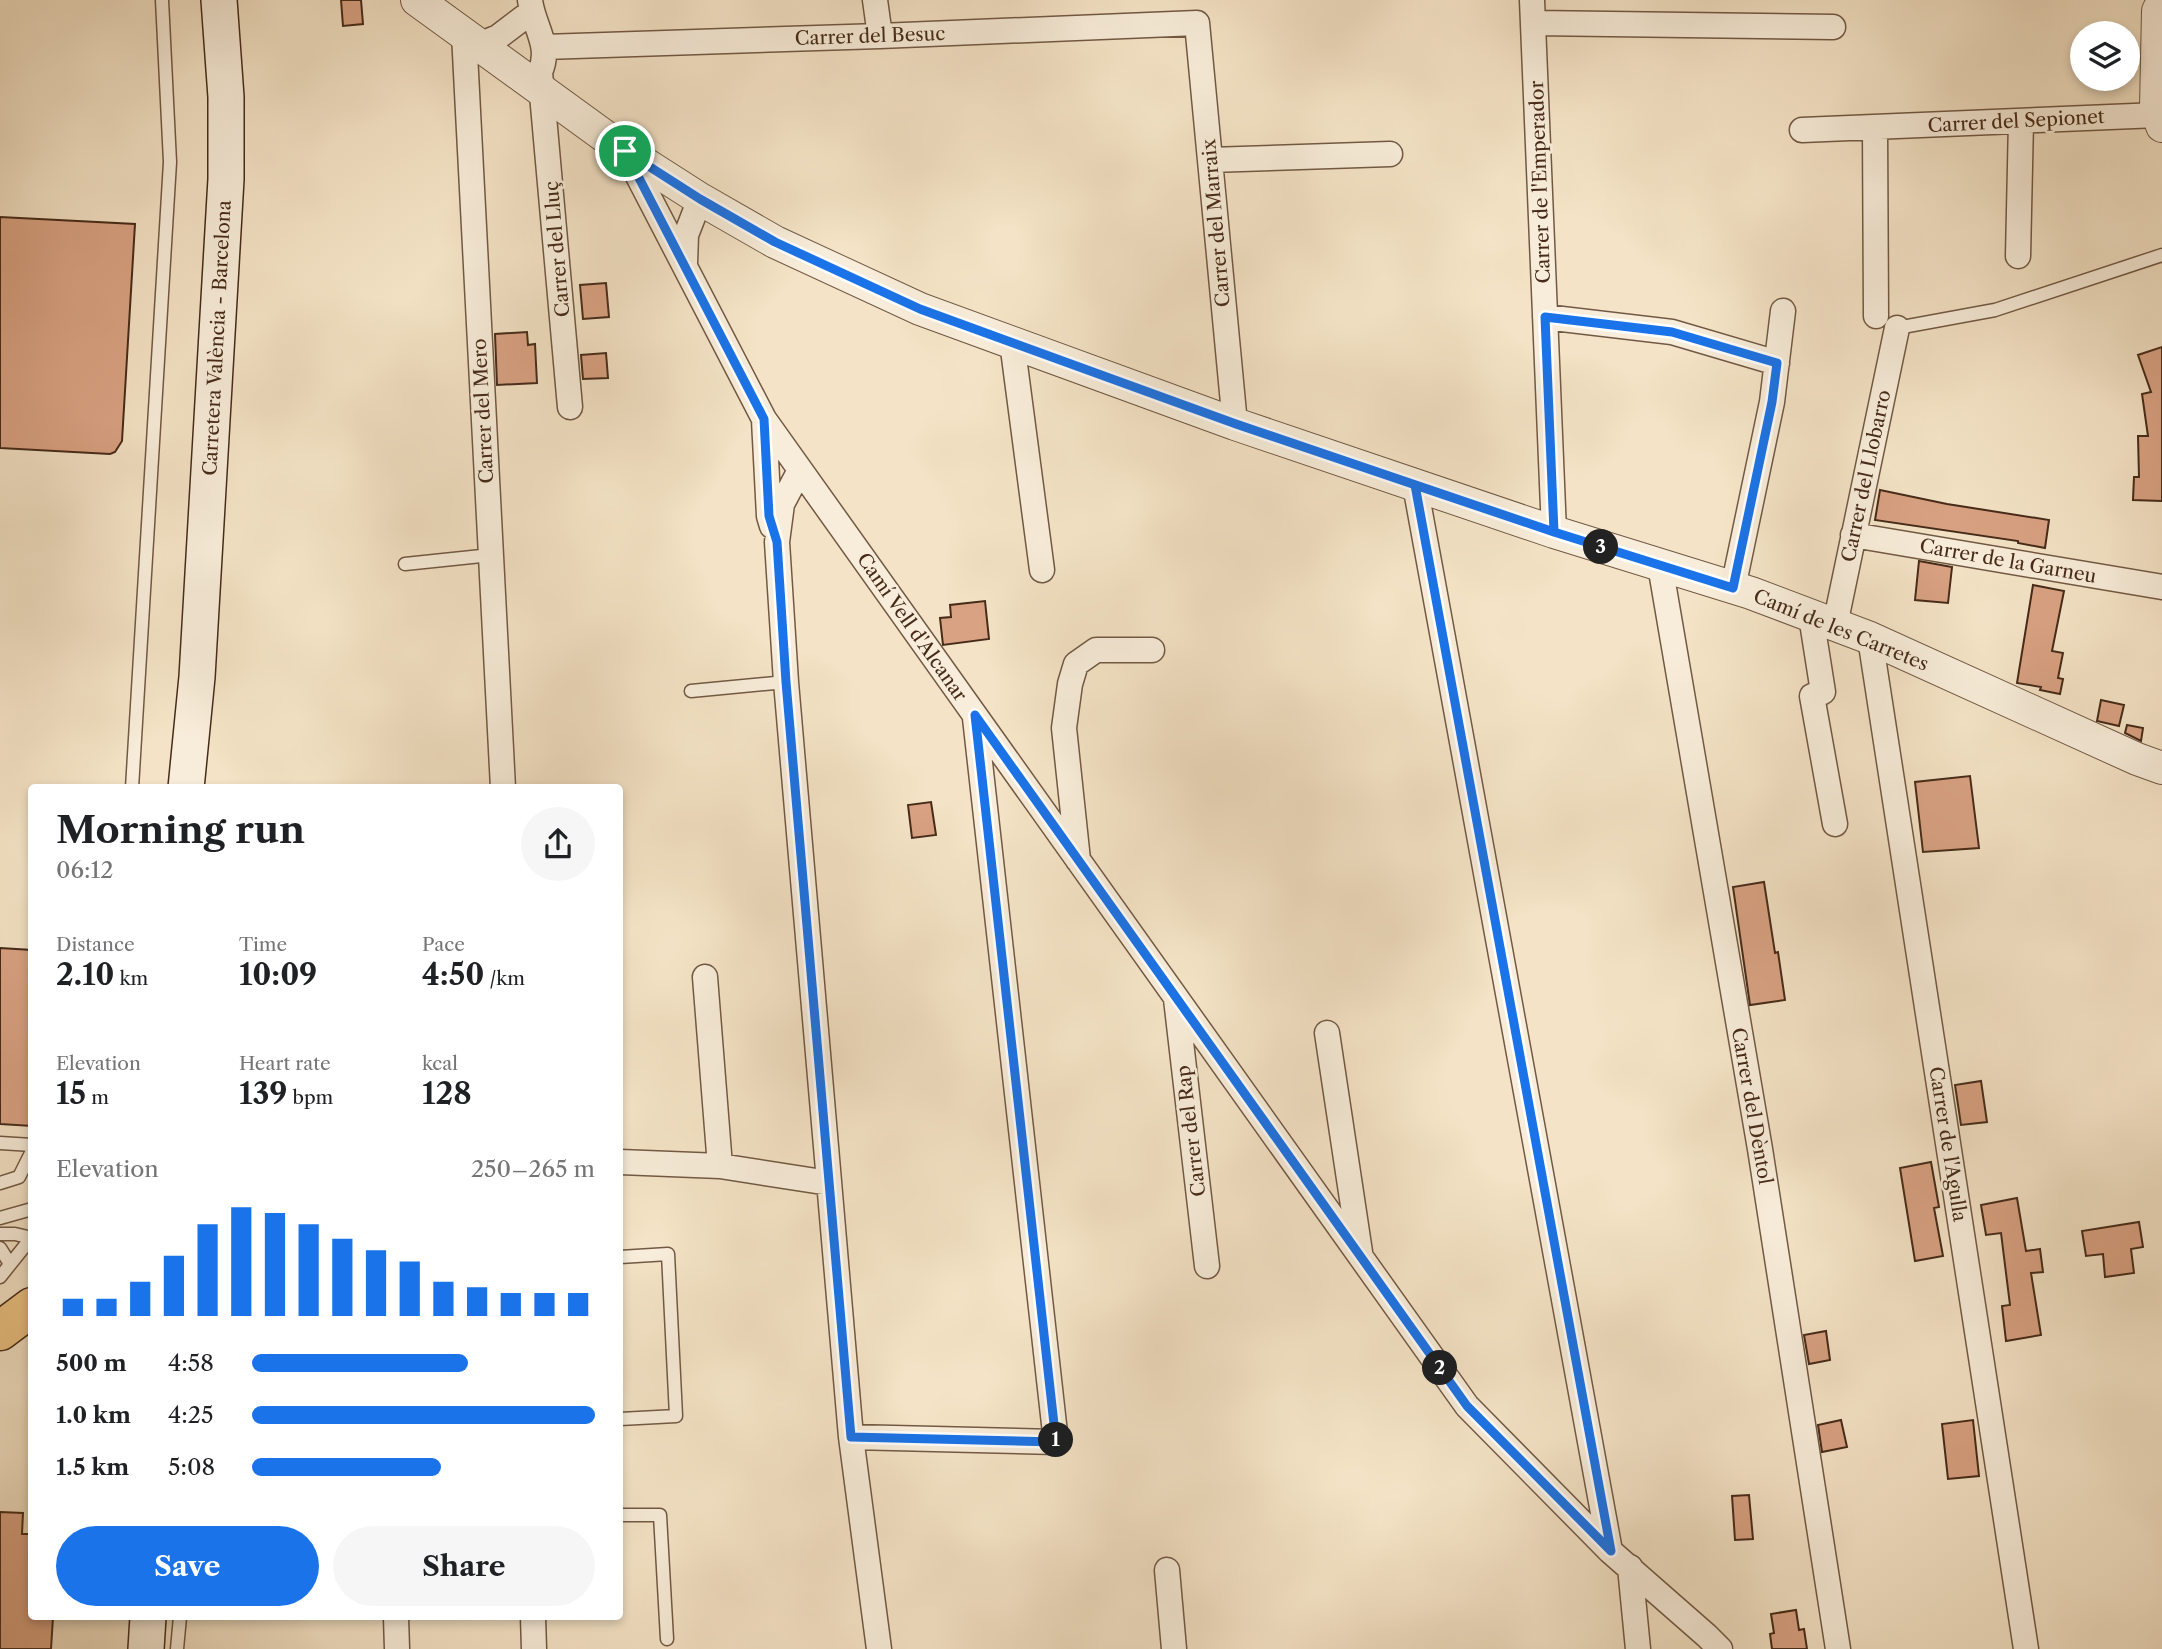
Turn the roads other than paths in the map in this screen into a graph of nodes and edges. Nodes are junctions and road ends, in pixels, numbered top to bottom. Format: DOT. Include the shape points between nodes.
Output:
graph roads {
  1 [pos="162,0"];
  2 [pos="219,0"];
  3 [pos="417,0"];
  4 [pos="875,0"];
  5 [pos="2155,4"];
  6 [pos="531,6"];
  7 [pos="1533,11"];
  8 [pos="1197,23"];
  9 [pos="1833,27"];
  10 [pos="880,36"];
  11 [pos="471,39"];
  12 [pos="544,47"];
  13 [pos="543,91"];
  14 [pos="2021,121"];
  15 [pos="2160,121"];
  16 [pos="1875,127"];
  17 [pos="1802,130"];
  18 [pos="625,151"];
  19 [pos="1390,154"];
  20 [pos="1210,160"];
  21 [pos="698,206"];
  22 [pos="660,220"];
  23 [pos="2162,255"];
  24 [pos="2018,256"];
  25 [pos="685,264"];
  26 [pos="1783,311"];
  27 [pos="1545,317"];
  28 [pos="1886,322"];
  29 [pos="1012,342"];
  30 [pos="1777,363"];
  31 [pos="570,407"];
  32 [pos="764,419"];
  33 [pos="1236,424"];
  34 [pos="797,466"];
  35 [pos="1415,485"];
  36 [pos="817,494"];
  37 [pos="768,498"];
  38 [pos="1554,532"];
  39 [pos="1853,535"];
  40 [pos="777,542"];
  41 [pos="491,555"];
  42 [pos="405,564"];
  43 [pos="1660,565"];
  44 [pos="1042,570"];
  45 [pos="2162,587"];
  46 [pos="1733,588"];
  47 [pos="1823,620"];
  48 [pos="1870,638"];
  49 [pos="1152,650"];
  50 [pos="197,677"];
  51 [pos="786,682"];
  52 [pos="691,691"];
  53 [pos="975,715"];
  54 [pos="2153,759"];
  55 [pos="132,784"];
  56 [pos="186,784"];
  57 [pos="195,784"];
  58 [pos="503,784"];
  59 [pos="1835,824"];
  60 [pos="1078,860"];
  61 [pos="705,977"];
  62 [pos="1175,996"];
  63 [pos="1327,1033"];
  64 [pos="0,1143"];
  65 [pos="28,1145"];
  66 [pos="28,1159"];
  67 [pos="623,1162"];
  68 [pos="720,1166"];
  69 [pos="0,1183"];
  70 [pos="829,1183"];
  71 [pos="28,1210"];
  72 [pos="0,1218"];
  73 [pos="0,1234"];
  74 [pos="28,1237"];
  75 [pos="28,1242"];
  76 [pos="0,1248"];
  77 [pos="1361,1256"];
  78 [pos="623,1257"];
  79 [pos="10,1264"];
  80 [pos="1207,1266"];
  81 [pos="0,1276"];
  82 [pos="623,1419"];
  83 [pos="851,1437"];
  84 [pos="623,1515"];
  85 [pos="1611,1551"];
  86 [pos="1630,1567"];
  87 [pos="1167,1570"];
  88 [pos="130,1620"];
  89 [pos="148,1620"];
  90 [pos="180,1620"];
  91 [pos="396,1620"];
  92 [pos="533,1620"];
  93 [pos="667,1639"];
  94 [pos="128,1649"];
  95 [pos="146,1649"];
  96 [pos="177,1649"];
  97 [pos="397,1649"];
  98 [pos="534,1649"];
  99 [pos="879,1649"];
  100 [pos="1174,1649"];
  101 [pos="1638,1649"];
  102 [pos="1720,1649"];
  103 [pos="1838,1649"];
  104 [pos="2026,1649"];
  1 -- 55 [label="lane" via="170,162"];
  2 -- 50 [label="main road, Carretera València - Barcelona" via="226,180"];
  3 -- 11 [label="street, Camí de les Carretes"];
  4 -- 10 [label="street"];
  5 -- 15 [label="street"];
  6 -- 11 [label="street" via="498,37"];
  6 -- 12 [label="street"];
  7 -- 9 [label="street"];
  7 -- 27 [label="street, Carrer de l'Emperador"];
  8 -- 10 [label="street, Carrer del Besuc"];
  8 -- 20 [label="street, Carrer del Marraix"];
  10 -- 12 [label="street, Carrer del Besuc"];
  11 -- 13 [label="street, Camí de les Carretes"];
  11 -- 41 [label="street, Carrer del Mero"];
  12 -- 13 [label="street, Carrer del Lluç"];
  13 -- 18 [label="street, Camí de les Carretes"];
  13 -- 31 [label="street, Carrer del Lluç"];
  14 -- 15 [label="street, Carrer del Sepionet"];
  14 -- 16 [label="street, Carrer del Sepionet"];
  14 -- 24 [label="street"];
  16 -- 17 [label="street, Carrer del Sepionet"];
  16 -- 28 [label="street"];
  18 -- 21 [label="street, Camí de les Carretes"];
  18 -- 22 [label="street, Camí Vell d'Alcanar"];
  19 -- 20 [label="street"];
  20 -- 33 [label="street, Carrer del Marraix"];
  21 -- 22 [label="street" via="665,203"];
  21 -- 25 [label="street"];
  21 -- 29 [label="street, Camí de les Carretes" via="920,309"];
  22 -- 25 [label="street, Camí Vell d'Alcanar"];
  23 -- 28 [label="lane" via="1995,310"];
  25 -- 32 [label="street, Camí Vell d'Alcanar"];
  26 -- 30 [label="street"];
  27 -- 30 [label="street" via="1672,332"];
  27 -- 38 [label="street, Carrer de l'Emperador"];
  28 -- 39 [label="street, Carrer del Llobarro"];
  29 -- 33 [label="street, Camí de les Carretes"];
  29 -- 44 [label="street"];
  30 -- 46 [label="street"];
  32 -- 34 [label="street, Camí Vell d'Alcanar"];
  32 -- 37 [label="street"];
  33 -- 35 [label="street, Camí de les Carretes"];
  34 -- 36 [label="street, Camí Vell d'Alcanar"];
  34 -- 37 [label="street" via="781,475"];
  34 -- 40 [label="street" via="782,504"];
  35 -- 38 [label="street, Camí de les Carretes"];
  35 -- 85 [label="street"];
  36 -- 40 [label="street" via="803,496 789,513"];
  36 -- 53 [label="street, Camí Vell d'Alcanar"];
  37 -- 40 [label="street"];
  38 -- 43 [label="street, Camí de les Carretes"];
  39 -- 45 [label="street, Carrer de la Garneu"];
  39 -- 47 [label="street, Carrer del Llobarro"];
  40 -- 51 [label="street"];
  41 -- 42 [label="lane"];
  41 -- 58 [label="street, Carrer del Mero"];
  43 -- 46 [label="street, Camí de les Carretes"];
  43 -- 103 [label="street, Carrer del Dèntol" via="1760,1149"];
  46 -- 47 [label="street, Camí de les Carretes"];
  47 -- 48 [label="street, Camí de les Carretes"];
  47 -- 59 [label="street" via="1823,692 1812,696"];
  48 -- 54 [label="street, Camí de les Carretes"];
  48 -- 104 [label="street, Carrer de l'Agulla"];
  49 -- 60 [label="street" via="1096,650 1076,664 1064,728"];
  50 -- 56 [label="main road, Carretera València - Barcelona"];
  50 -- 57 [label="main road, Carretera València - Barcelona"];
  51 -- 52 [label="lane"];
  51 -- 70 [label="street"];
  53 -- 60 [label="street, Camí Vell d'Alcanar"];
  53 -- 83 [label="street" via="1056,1442"];
  60 -- 62 [label="street, Camí Vell d'Alcanar"];
  61 -- 68 [label="street"];
  62 -- 77 [label="street, Camí Vell d'Alcanar"];
  62 -- 80 [label="street, Carrer del Rap"];
  63 -- 77 [label="street, Camí Vell d'Alcanar"];
  64 -- 65 [label="lane"];
  66 -- 69 [label="lane" via="19,1177"];
  67 -- 68 [label="street"];
  68 -- 70 [label="street"];
  70 -- 83 [label="street"];
  71 -- 72 [label="lane"];
  73 -- 74 [label="lane"];
  75 -- 79 [label="lane"];
  76 -- 79 [label="lane"];
  77 -- 85 [label="street, Camí Vell d'Alcanar" via="1467,1406"];
  78 -- 82 [label="lane" via="668,1254 676,1416"];
  79 -- 81 [label="lane"];
  83 -- 99 [label="street"];
  84 -- 93 [label="lane" via="660,1515"];
  85 -- 86 [label="street, Camí Vell d'Alcanar"];
  86 -- 101 [label="street"];
  86 -- 102 [label="street, Camí Vell d'Alcanar"];
  87 -- 100 [label="street"];
  88 -- 94 [label="main road"];
  89 -- 95 [label="main road"];
  90 -- 96 [label="lane"];
  91 -- 97 [label="street"];
  92 -- 98 [label="street"];
}
